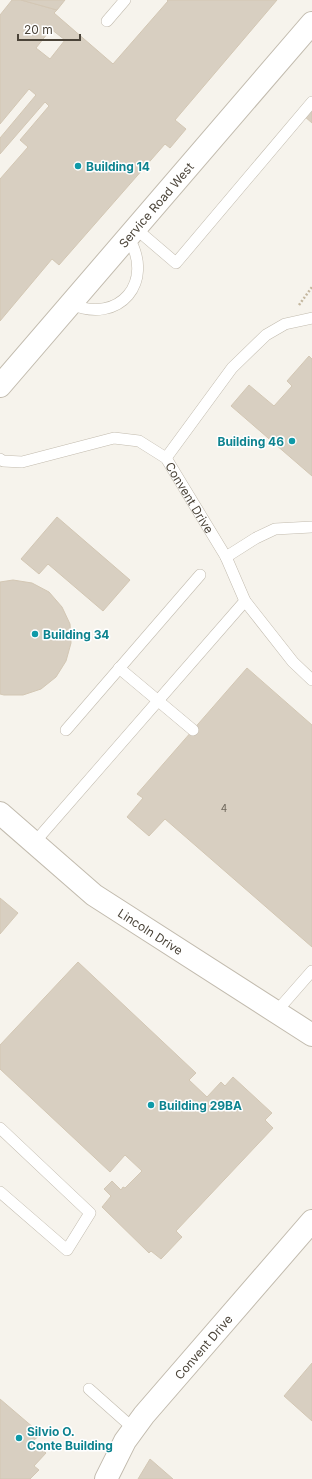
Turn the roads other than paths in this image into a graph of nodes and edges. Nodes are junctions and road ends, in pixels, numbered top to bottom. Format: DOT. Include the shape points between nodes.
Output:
graph roads {
  1 [pos="125,0"];
  2 [pos="107,21"];
  3 [pos="312,23"];
  4 [pos="312,102"];
  5 [pos="132,233"];
  6 [pos="71,304"];
  7 [pos="312,318"];
  8 [pos="0,386"];
  9 [pos="166,458"];
  10 [pos="0,459"];
  11 [pos="312,528"];
  12 [pos="226,557"];
  13 [pos="200,575"];
  14 [pos="245,601"];
  15 [pos="119,668"];
  16 [pos="312,680"];
  17 [pos="158,701"];
  18 [pos="66,730"];
  19 [pos="193,730"];
  20 [pos="0,813"];
  21 [pos="34,843"];
  22 [pos="312,971"];
  23 [pos="276,1012"];
  24 [pos="312,1035"];
  25 [pos="0,1128"];
  26 [pos="0,1192"];
  27 [pos="312,1221"];
  28 [pos="89,1389"];
  29 [pos="134,1429"];
  30 [pos="106,1479"];
  1 -- 2 [label="lane"];
  3 -- 5 [label="street, Service Road West"];
  4 -- 5 [label="lane" via="176,263"];
  5 -- 6 [label="street, Service Road West"];
  5 -- 6 [label="lane" via="138,270 132,290 111,308 83,310"];
  6 -- 8 [label="street, Service Road West"];
  7 -- 9 [label="lane" via="284,324 266,335 232,368"];
  9 -- 10 [label="lane, Convent Drive" via="139,441 114,438 22,462"];
  9 -- 12 [label="lane, Convent Drive"];
  11 -- 12 [label="lane" via="274,529"];
  12 -- 14 [label="lane, Convent Drive"];
  13 -- 15 [label="lane"];
  14 -- 16 [label="lane, Convent Drive" via="293,662"];
  14 -- 17 [label="lane"];
  15 -- 17 [label="lane"];
  15 -- 18 [label="lane"];
  17 -- 19 [label="lane"];
  17 -- 21 [label="lane"];
  20 -- 21 [label="street, Lincoln Drive"];
  21 -- 23 [label="street, Lincoln Drive" via="94,895"];
  22 -- 23 [label="lane"];
  23 -- 24 [label="street, Lincoln Drive"];
  25 -- 26 [label="lane" via="90,1213 67,1250"];
  27 -- 29 [label="street, Convent Drive"];
  28 -- 29 [label="lane"];
  29 -- 30 [label="street, Convent Drive"];
}
